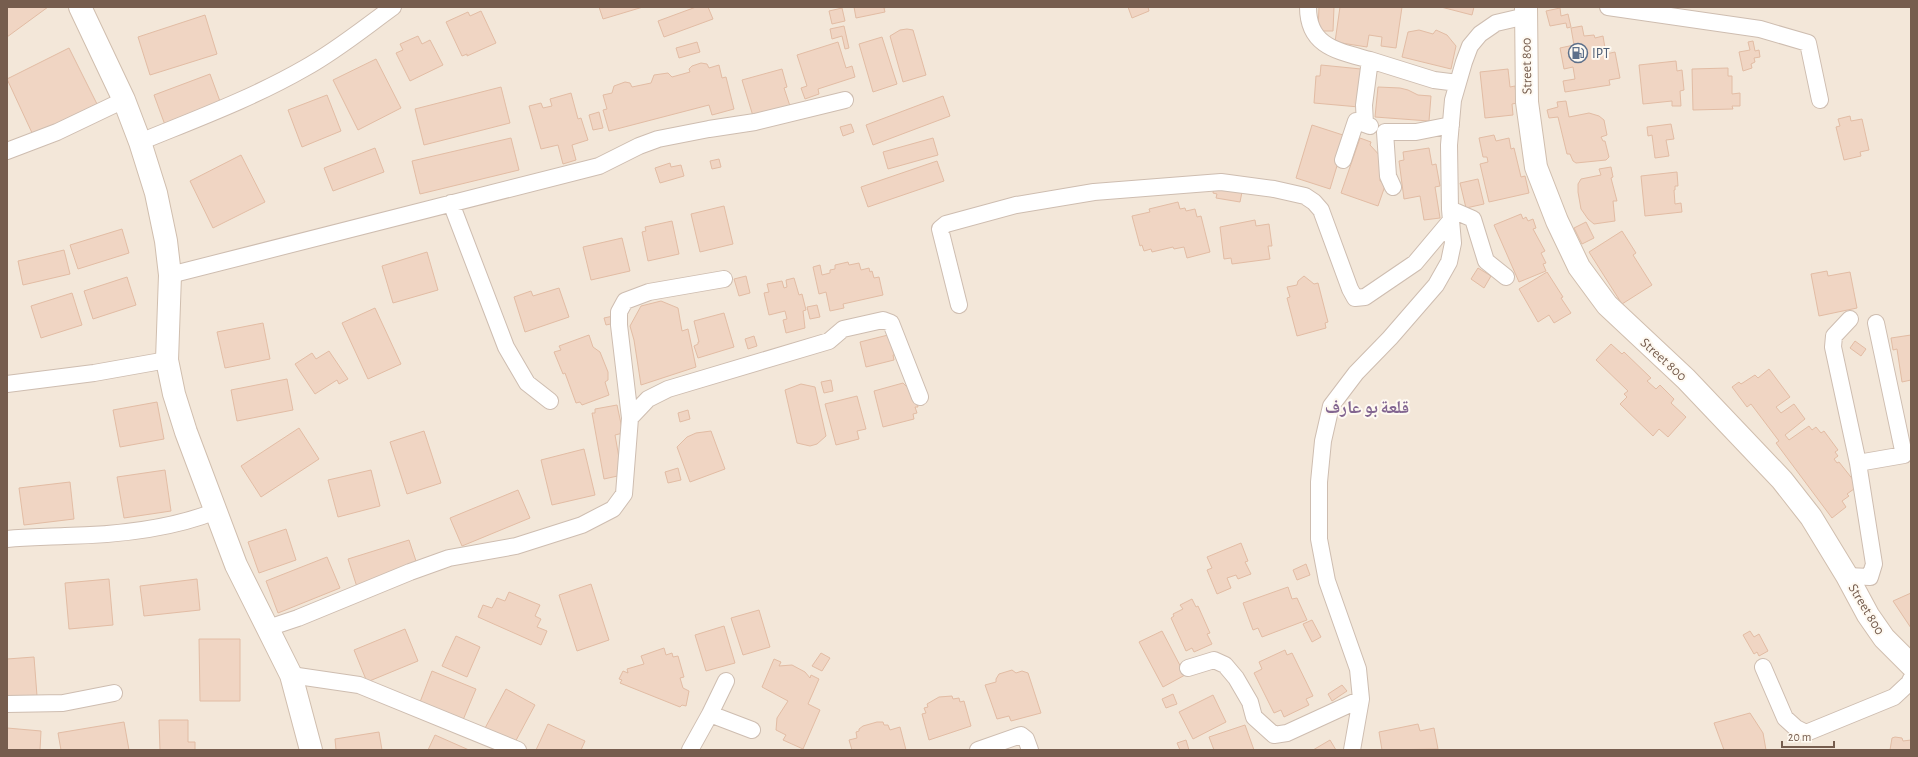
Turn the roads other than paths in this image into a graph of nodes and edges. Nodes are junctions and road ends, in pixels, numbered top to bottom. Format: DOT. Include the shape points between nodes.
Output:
graph roads {
  1 [pos="392,7"];
  2 [pos="1308,7"];
  3 [pos="1608,7"];
  4 [pos="82,8"];
  5 [pos="1526,11"];
  6 [pos="1370,60"];
  7 [pos="1458,83"];
  8 [pos="124,100"];
  9 [pos="845,100"];
  10 [pos="1820,100"];
  11 [pos="1365,124"];
  12 [pos="1451,125"];
  13 [pos="1385,132"];
  14 [pos="140,142"];
  15 [pos="7,151"];
  16 [pos="1343,160"];
  17 [pos="1393,187"];
  18 [pos="451,203"];
  19 [pos="1451,214"];
  20 [pos="170,275"];
  21 [pos="1506,277"];
  22 [pos="724,279"];
  23 [pos="959,305"];
  24 [pos="1850,319"];
  25 [pos="1876,323"];
  26 [pos="167,360"];
  27 [pos="7,384"];
  28 [pos="920,397"];
  29 [pos="550,401"];
  30 [pos="630,418"];
  31 [pos="1858,463"];
  32 [pos="216,511"];
  33 [pos="7,539"];
  34 [pos="1847,576"];
  35 [pos="268,628"];
  36 [pos="1911,665"];
  37 [pos="287,666"];
  38 [pos="1763,667"];
  39 [pos="1188,668"];
  40 [pos="1911,679"];
  41 [pos="726,681"];
  42 [pos="114,692"];
  43 [pos="1361,699"];
  44 [pos="7,704"];
  45 [pos="710,714"];
  46 [pos="752,730"];
  47 [pos="311,750"];
  48 [pos="518,750"];
  49 [pos="690,750"];
  50 [pos="978,750"];
  51 [pos="1030,750"];
  52 [pos="1352,750"];
  1 -- 14 [label="street" via="358,34 306,68 249,97"];
  2 -- 6 [label="street" via="1311,28 1323,44"];
  3 -- 10 [label="street" via="1760,29 1808,43"];
  4 -- 8 [label="main road"];
  5 -- 7 [label="street" via="1496,23 1480,34 1470,46"];
  5 -- 34 [label="main road, Street 800" via="1527,102 1536,167 1579,268 1607,305 1686,378 1773,470 1811,517"];
  6 -- 7 [label="street" via="1434,80"];
  6 -- 11 [label="street" via="1364,105"];
  7 -- 12 [label="street" via="1453,100"];
  8 -- 14 [label="main road"];
  8 -- 15 [label="street" via="57,132"];
  9 -- 18 [label="street" via="755,122 658,139 599,166"];
  11 -- 13 [label="street"];
  11 -- 16 [label="street" via="1356,121"];
  12 -- 13 [label="street" via="1416,132"];
  12 -- 19 [label="street"];
  13 -- 17 [label="street" via="1388,176"];
  14 -- 20 [label="main road" via="156,193"];
  18 -- 20 [label="street"];
  18 -- 29 [label="street" via="506,347 527,383"];
  19 -- 21 [label="street" via="1473,220 1486,261"];
  19 -- 23 [label="street" via="1415,263 1365,297 1355,298 1321,210 1305,196 1221,182 1094,192 1032,202 946,224 940,229"];
  19 -- 43 [label="street" via="1453,243 1449,262 1436,285 1390,338 1356,372 1331,406 1323,441 1319,482 1319,539 1327,581 1358,669"];
  20 -- 26 [label="main road"];
  22 -- 30 [label="street" via="650,292 625,301 619,312 619,325"];
  24 -- 31 [label="street" via="1834,336 1833,347"];
  25 -- 31 [label="street" via="1904,455"];
  26 -- 27 [label="street" via="94,373"];
  26 -- 32 [label="main road" via="186,432"];
  28 -- 30 [label="street" via="891,323 883,320 842,329 829,341 668,389 648,398"];
  30 -- 35 [label="street" via="624,494 613,509 582,525 516,546 449,558"];
  31 -- 34 [label="street" via="1874,564 1870,577"];
  32 -- 33 [label="street" via="196,519 149,529"];
  32 -- 35 [label="main road" via="236,566"];
  34 -- 36 [label="main road, Street 800" via="1884,638"];
  35 -- 37 [label="main road"];
  37 -- 47 [label="main road"];
  37 -- 48 [label="street" via="359,685"];
  38 -- 40 [label="street" via="1785,718 1796,728 1806,732 1894,697"];
  39 -- 43 [label="street" via="1214,660 1225,665 1250,702 1254,717 1274,735 1287,733"];
  41 -- 45 [label="street"];
  42 -- 44 [label="street" via="64,703"];
  43 -- 52 [label="street"];
  45 -- 46 [label="street"];
  45 -- 49 [label="street"];
  50 -- 51 [label="street" via="1021,735 1026,739"];
}
